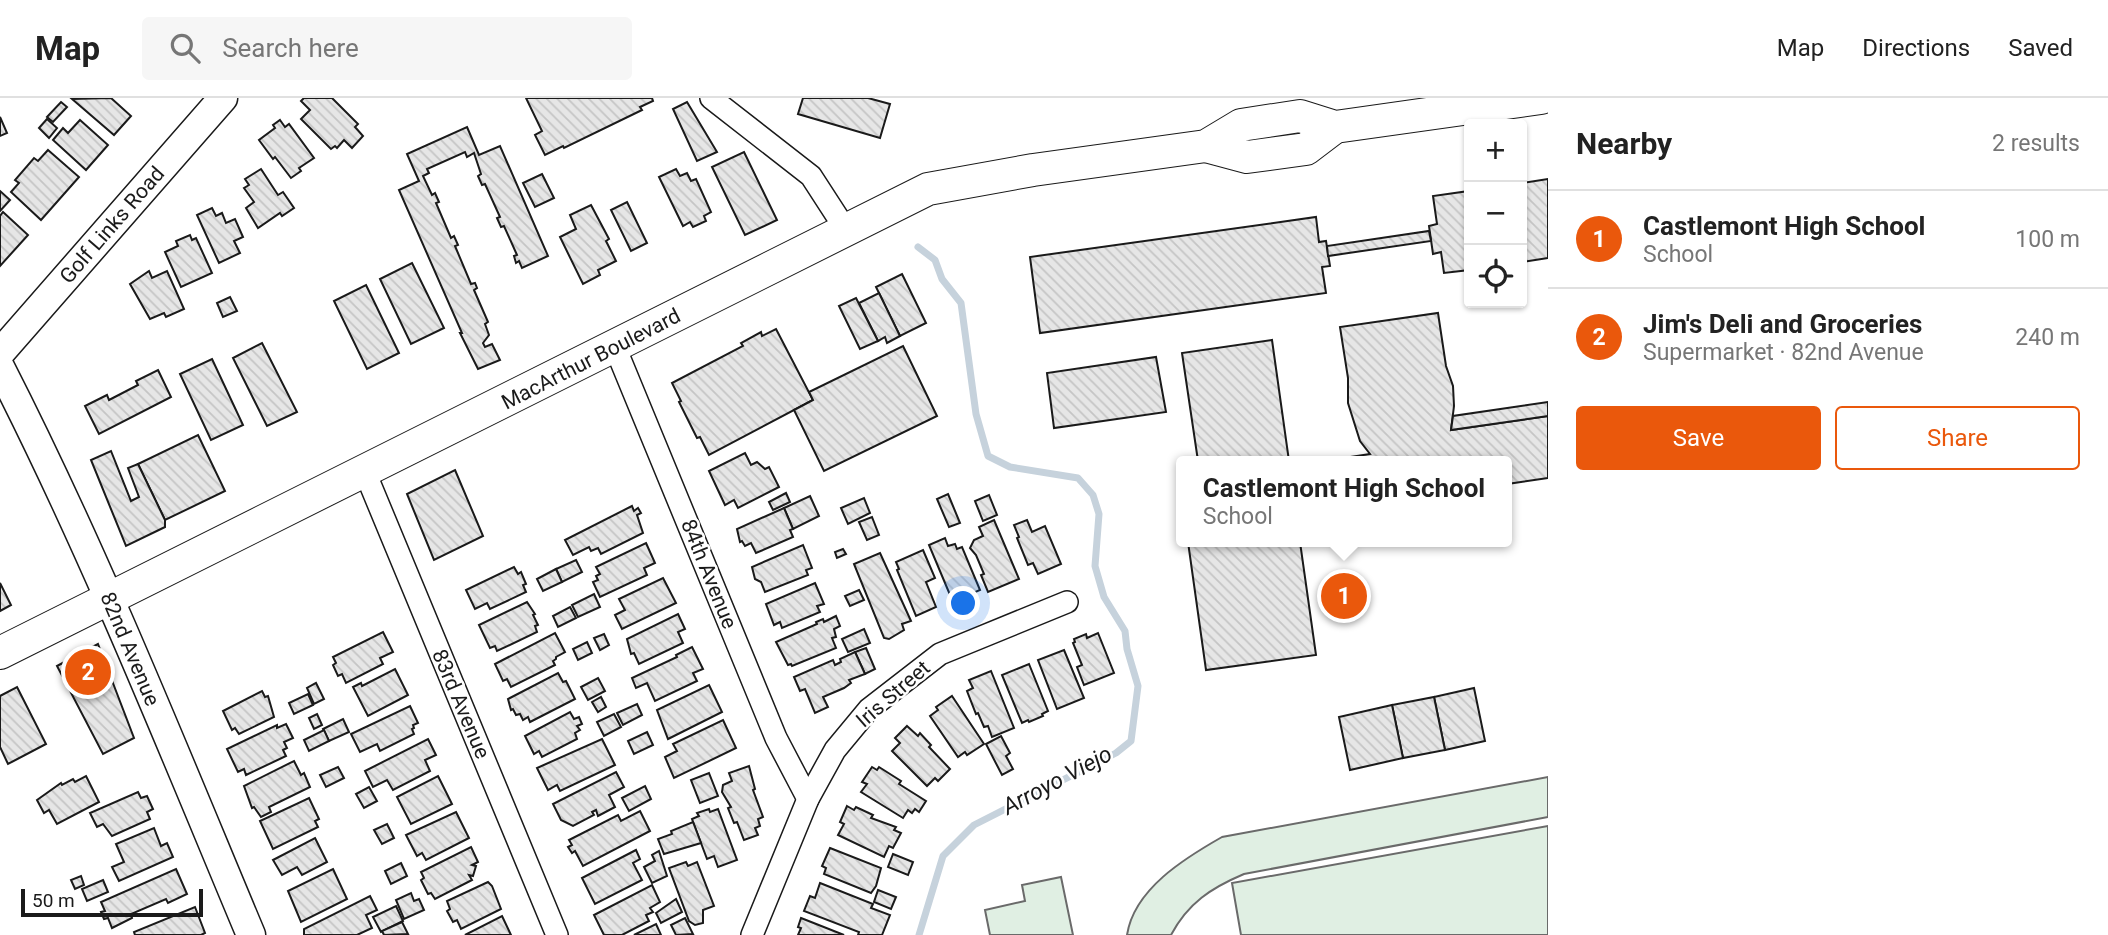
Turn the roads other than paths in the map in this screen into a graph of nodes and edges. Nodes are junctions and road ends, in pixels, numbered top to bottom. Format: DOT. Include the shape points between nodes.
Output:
graph roads {
  1 [pos="223,98"];
  2 [pos="711,98"];
  3 [pos="1541,98"];
  4 [pos="846,230"];
  5 [pos="615,346"];
  6 [pos="0,353"];
  7 [pos="0,367"];
  8 [pos="365,472"];
  9 [pos="110,598"];
  10 [pos="1067,602"];
  11 [pos="0,653"];
  12 [pos="808,799"];
  13 [pos="251,935"];
  14 [pos="557,935"];
  15 [pos="752,935"];
  1 -- 6 [label="street, Golf Links Road"];
  2 -- 4 [label="street" via="811,176"];
  3 -- 4 [label="main road, MacArthur Boulevard" via="1335,127 1306,149 1247,157 1206,146 928,189"];
  4 -- 5 [label="main road, MacArthur Boulevard"];
  5 -- 8 [label="main road, MacArthur Boulevard"];
  5 -- 12 [label="street, 84th Avenue" via="776,738"];
  7 -- 9 [label="street, 82nd Avenue"];
  8 -- 9 [label="main road, MacArthur Boulevard"];
  8 -- 14 [label="street, 83rd Avenue"];
  9 -- 11 [label="main road, MacArthur Boulevard"];
  9 -- 13 [label="street, 82nd Avenue"];
  10 -- 12 [label="street, Iris Street" via="940,654 869,709 835,750"];
  12 -- 15 [label="street, Iris Street"];
}
